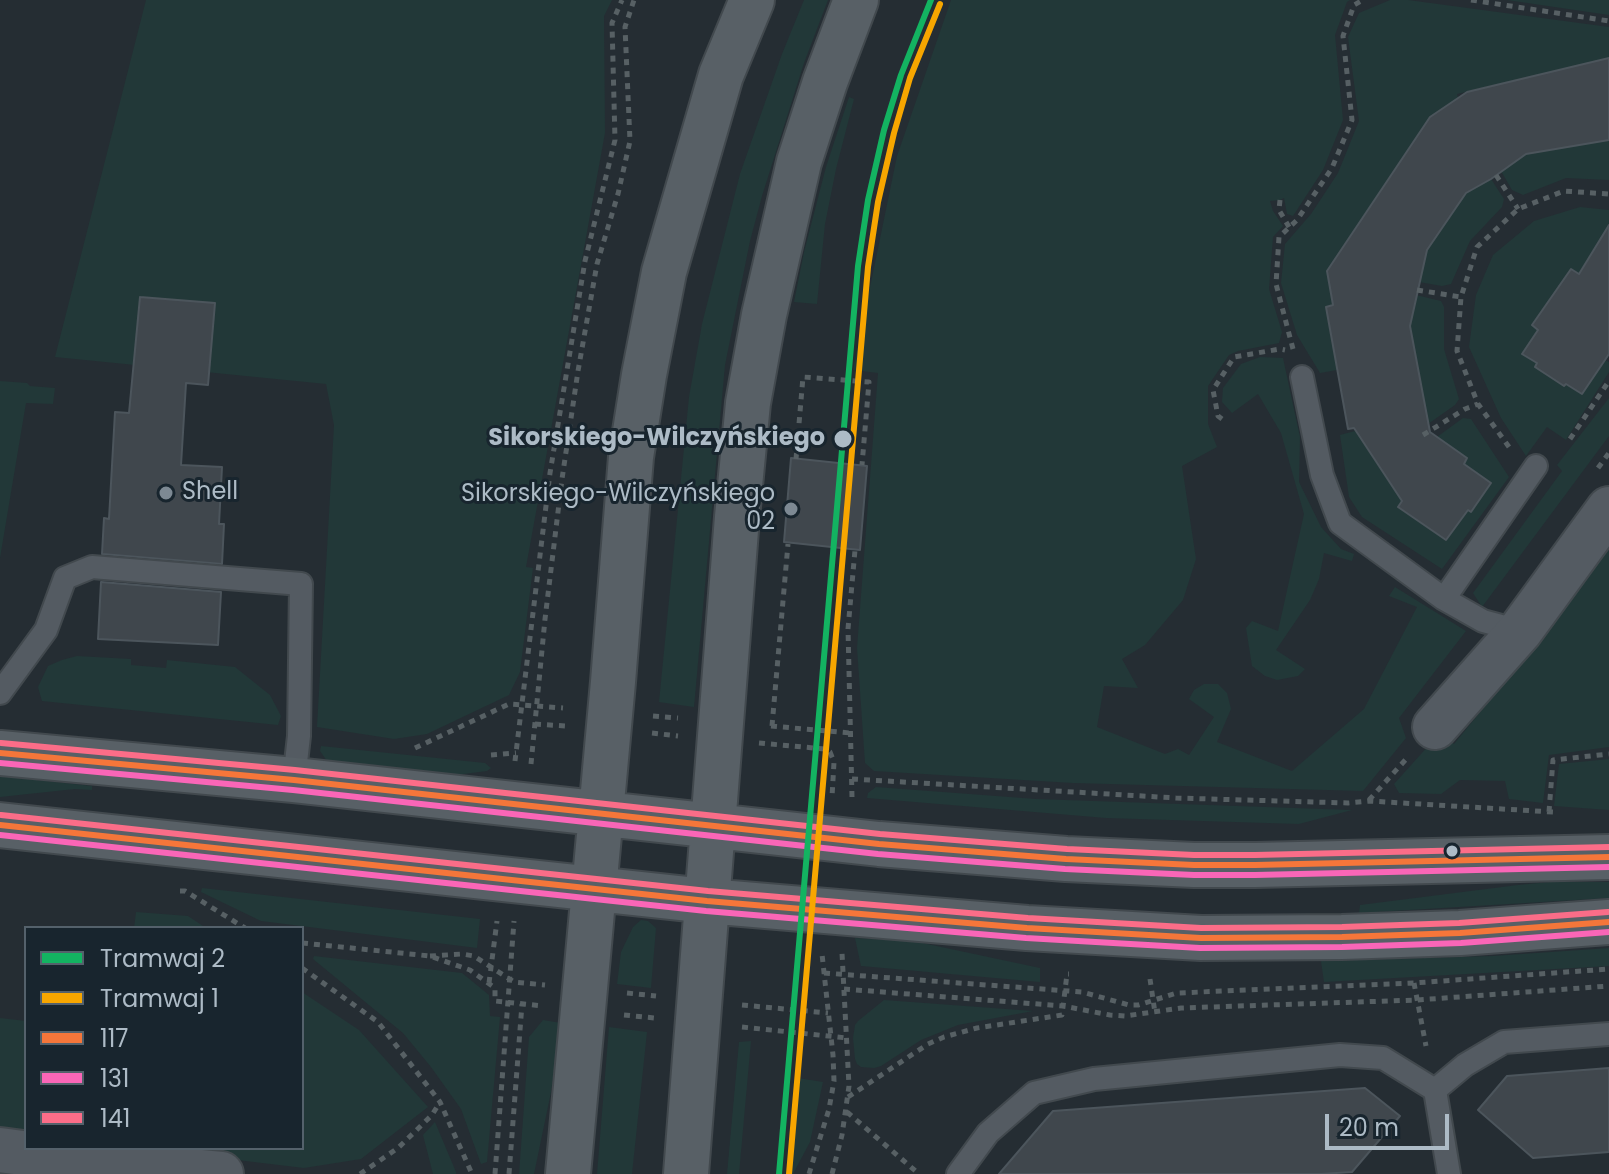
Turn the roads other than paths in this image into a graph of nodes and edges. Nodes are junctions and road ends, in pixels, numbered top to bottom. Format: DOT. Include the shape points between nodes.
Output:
graph roads {
  1 [pos="752,0"];
  2 [pos="856,0"];
  3 [pos="1302,377"];
  4 [pos="1533,471"];
  5 [pos="1609,509"];
  6 [pos="1444,599"];
  7 [pos="1520,631"];
  8 [pos="0,693"];
  9 [pos="1435,727"];
  10 [pos="0,753"];
  11 [pos="294,780"];
  12 [pos="601,813"];
  13 [pos="0,825"];
  14 [pos="713,826"];
  15 [pos="1609,857"];
  16 [pos="593,889"];
  17 [pos="707,901"];
  18 [pos="1609,922"];
  19 [pos="1609,1034"];
  20 [pos="1435,1090"];
  21 [pos="0,1150"];
  22 [pos="221,1174"];
  23 [pos="568,1174"];
  24 [pos="686,1174"];
  25 [pos="958,1174"];
  26 [pos="1449,1174"];
  1 -- 12 [label="street" via="721,75 664,272 644,375 631,457"];
  2 -- 14 [label="street" via="799,162 748,403"];
  3 -- 6 [label="lane" via="1322,475 1340,523"];
  4 -- 6 [label="lane"];
  5 -- 7 [label="street"];
  6 -- 7 [label="lane" via="1483,621"];
  7 -- 9 [label="street"];
  8 -- 11 [label="lane" via="46,630 65,578 92,567 301,584"];
  10 -- 11 [label="street"];
  11 -- 12 [label="street"];
  12 -- 14 [label="street"];
  12 -- 16 [label="street"];
  13 -- 16 [label="street"];
  14 -- 15 [label="street" via="879,844 1194,865"];
  14 -- 17 [label="street"];
  16 -- 17 [label="street"];
  16 -- 23 [label="street"];
  17 -- 18 [label="street" via="1201,938 1445,934"];
  17 -- 24 [label="street"];
  19 -- 20 [label="lane" via="1504,1042"];
  20 -- 25 [label="lane" via="1383,1058 1340,1055 1094,1079 1034,1093 988,1133"];
  20 -- 26 [label="lane"];
  21 -- 22 [label="street"];
}
